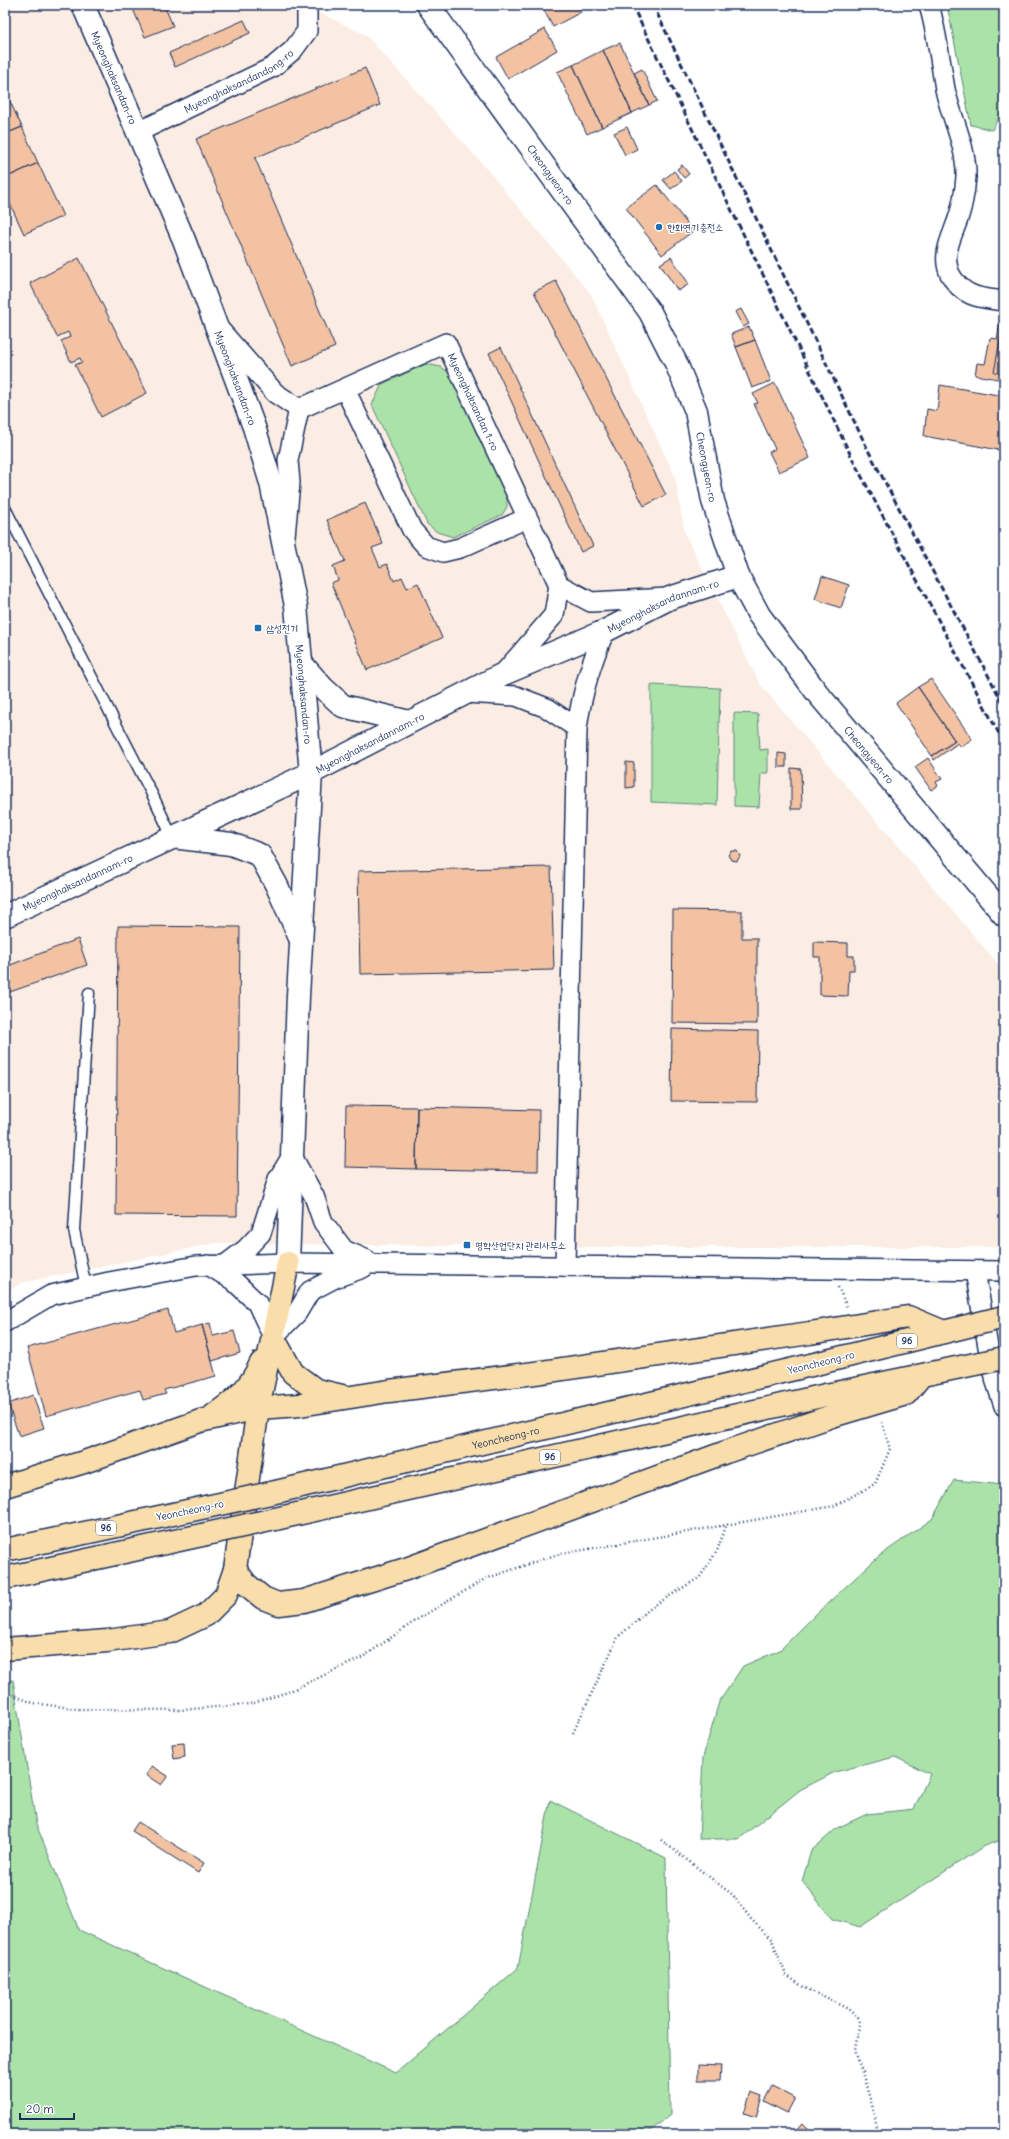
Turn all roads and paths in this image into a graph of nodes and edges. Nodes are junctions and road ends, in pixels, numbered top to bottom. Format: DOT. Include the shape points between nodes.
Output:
graph roads {
  1 [pos="83,5"];
  2 [pos="307,5"];
  3 [pos="428,5"];
  4 [pos="929,5"];
  5 [pos="138,132"];
  6 [pos="1004,302"];
  7 [pos="217,327"];
  8 [pos="345,389"];
  9 [pos="299,409"];
  10 [pos="6,514"];
  11 [pos="528,518"];
  12 [pos="284,547"];
  13 [pos="738,576"];
  14 [pos="559,585"];
  15 [pos="670,598"];
  16 [pos="605,631"];
  17 [pos="301,663"];
  18 [pos="503,674"];
  19 [pos="466,693"];
  20 [pos="409,722"];
  21 [pos="577,728"];
  22 [pos="311,773"];
  23 [pos="172,837"];
  24 [pos="1004,915"];
  25 [pos="5,916"];
  26 [pos="301,941"];
  27 [pos="89,993"];
  28 [pos="292,1156"];
  29 [pos="288,1262"];
  30 [pos="375,1264"];
  31 [pos="216,1265"];
  32 [pos="565,1266"];
  33 [pos="830,1269"];
  34 [pos="1004,1270"];
  35 [pos="975,1271"];
  36 [pos="86,1287"];
  37 [pos="848,1312"];
  38 [pos="1004,1317"];
  39 [pos="5,1322"];
  40 [pos="944,1332"];
  41 [pos="273,1337"];
  42 [pos="1004,1358"];
  43 [pos="921,1376"];
  44 [pos="347,1398"];
  45 [pos="1004,1406"];
  46 [pos="258,1408"];
  47 [pos="881,1419"];
  48 [pos="207,1420"];
  49 [pos="5,1486"];
  50 [pos="726,1526"];
  51 [pos="5,1550"];
  52 [pos="235,1568"];
  53 [pos="5,1578"];
  54 [pos="5,1649"];
  55 [pos="5,1692"];
  56 [pos="573,1733"];
  57 [pos="661,1840"];
  58 [pos="876,2134"];
  1 -- 5 [label="street, Myeonghaksandan-ro"];
  2 -- 5 [label="street, Myeonghaksandandong-ro" via="307,31 293,50 273,68"];
  3 -- 13 [label="street, Cheongyeon-ro" via="650,312 676,363 696,411 713,501"];
  4 -- 6 [label="street" via="936,31 945,90 964,152 966,178 946,259 950,274 971,296"];
  5 -- 7 [label="street, Myeonghaksandan-ro" via="184,240"];
  7 -- 9 [label="street" via="276,393"];
  7 -- 12 [label="street, Myeonghaksandan-ro" via="254,427"];
  8 -- 9 [label="street, Myeonghaksandan 1-ro"];
  8 -- 11 [label="street" via="412,530 426,546 443,552 460,548"];
  8 -- 11 [label="street, Myeonghaksandan 1-ro" via="446,343"];
  9 -- 12 [label="street" via="288,460 290,483"];
  10 -- 23 [label="lane"];
  11 -- 14 [label="street, Myeonghaksandan 1-ro"];
  12 -- 17 [label="street, Myeonghaksandan-ro" via="296,606"];
  13 -- 15 [label="street, Myeonghaksandannam-ro"];
  13 -- 24 [label="street, Cheongyeon-ro" via="759,615 818,694"];
  14 -- 15 [label="street" via="591,602"];
  14 -- 18 [label="street" via="554,615"];
  15 -- 16 [label="street, Myeonghaksandannam-ro"];
  16 -- 18 [label="street, Myeonghaksandannam-ro"];
  16 -- 21 [label="street" via="581,694"];
  17 -- 20 [label="street" via="343,706"];
  17 -- 22 [label="street, Myeonghaksandan-ro"];
  18 -- 19 [label="street, Myeonghaksandannam-ro"];
  19 -- 20 [label="street, Myeonghaksandannam-ro"];
  19 -- 21 [label="street" via="516,696 547,708"];
  20 -- 22 [label="street, Myeonghaksandannam-ro"];
  21 -- 32 [label="street"];
  22 -- 23 [label="street, Myeonghaksandannam-ro"];
  22 -- 26 [label="street, Myeonghaksandan-ro"];
  23 -- 25 [label="street, Myeonghaksandannam-ro"];
  23 -- 26 [label="street" via="231,844 260,855 277,886"];
  26 -- 28 [label="street, Myeonghaksandan-ro"];
  27 -- 36 [label="lane" via="74,1230"];
  28 -- 29 [label="street, Myeonghaksandan-ro"];
  28 -- 30 [label="street" via="314,1196 323,1222 344,1250"];
  28 -- 31 [label="street" via="278,1178 261,1233 246,1249"];
  29 -- 30 [label="street"];
  29 -- 31 [label="street"];
  29 -- 41 [label="highway"];
  30 -- 32 [label="street"];
  30 -- 41 [label="street" via="335,1278 310,1291 297,1312"];
  31 -- 36 [label="street" via="188,1267"];
  31 -- 41 [label="street" via="258,1303"];
  32 -- 33 [label="street"];
  33 -- 35 [label="street"];
  33 -- 37 [label="path"];
  34 -- 35 [label="street"];
  35 -- 45 [label="street" via="992,1370"];
  36 -- 39 [label="street" via="51,1295"];
  38 -- 40 [label="highway, Yeoncheong-ro / 96, bridge"];
  40 -- 44 [label="highway, bridge" via="908,1317 535,1373"];
  40 -- 51 [label="highway, Yeoncheong-ro / 96, bridge" via="280,1491"];
  41 -- 44 [label="highway" via="294,1373 316,1390"];
  41 -- 46 [label="highway"];
  41 -- 48 [label="highway" via="253,1380 234,1402"];
  42 -- 43 [label="highway, 96, bridge"];
  43 -- 52 [label="highway, bridge" via="906,1394 726,1452 406,1568 304,1601 278,1604 263,1598 246,1584"];
  43 -- 53 [label="highway, 96, bridge"];
  44 -- 46 [label="highway"];
  46 -- 48 [label="highway"];
  46 -- 52 [label="highway"];
  47 -- 50 [label="path" via="890,1449 875,1484 834,1506"];
  48 -- 49 [label="highway"];
  50 -- 55 [label="path" via="555,1555 484,1579 421,1617 363,1657 288,1692 250,1704 181,1710 78,1709 33,1703"];
  50 -- 56 [label="path" via="717,1551 700,1577 652,1607 618,1637"];
  52 -- 54 [label="highway" via="226,1595 206,1615 170,1632 107,1641"];
  57 -- 58 [label="path" via="733,1895 751,1919 772,1940 786,1975 805,1988 848,2009 860,2020 855,2050 875,2115"];
}
